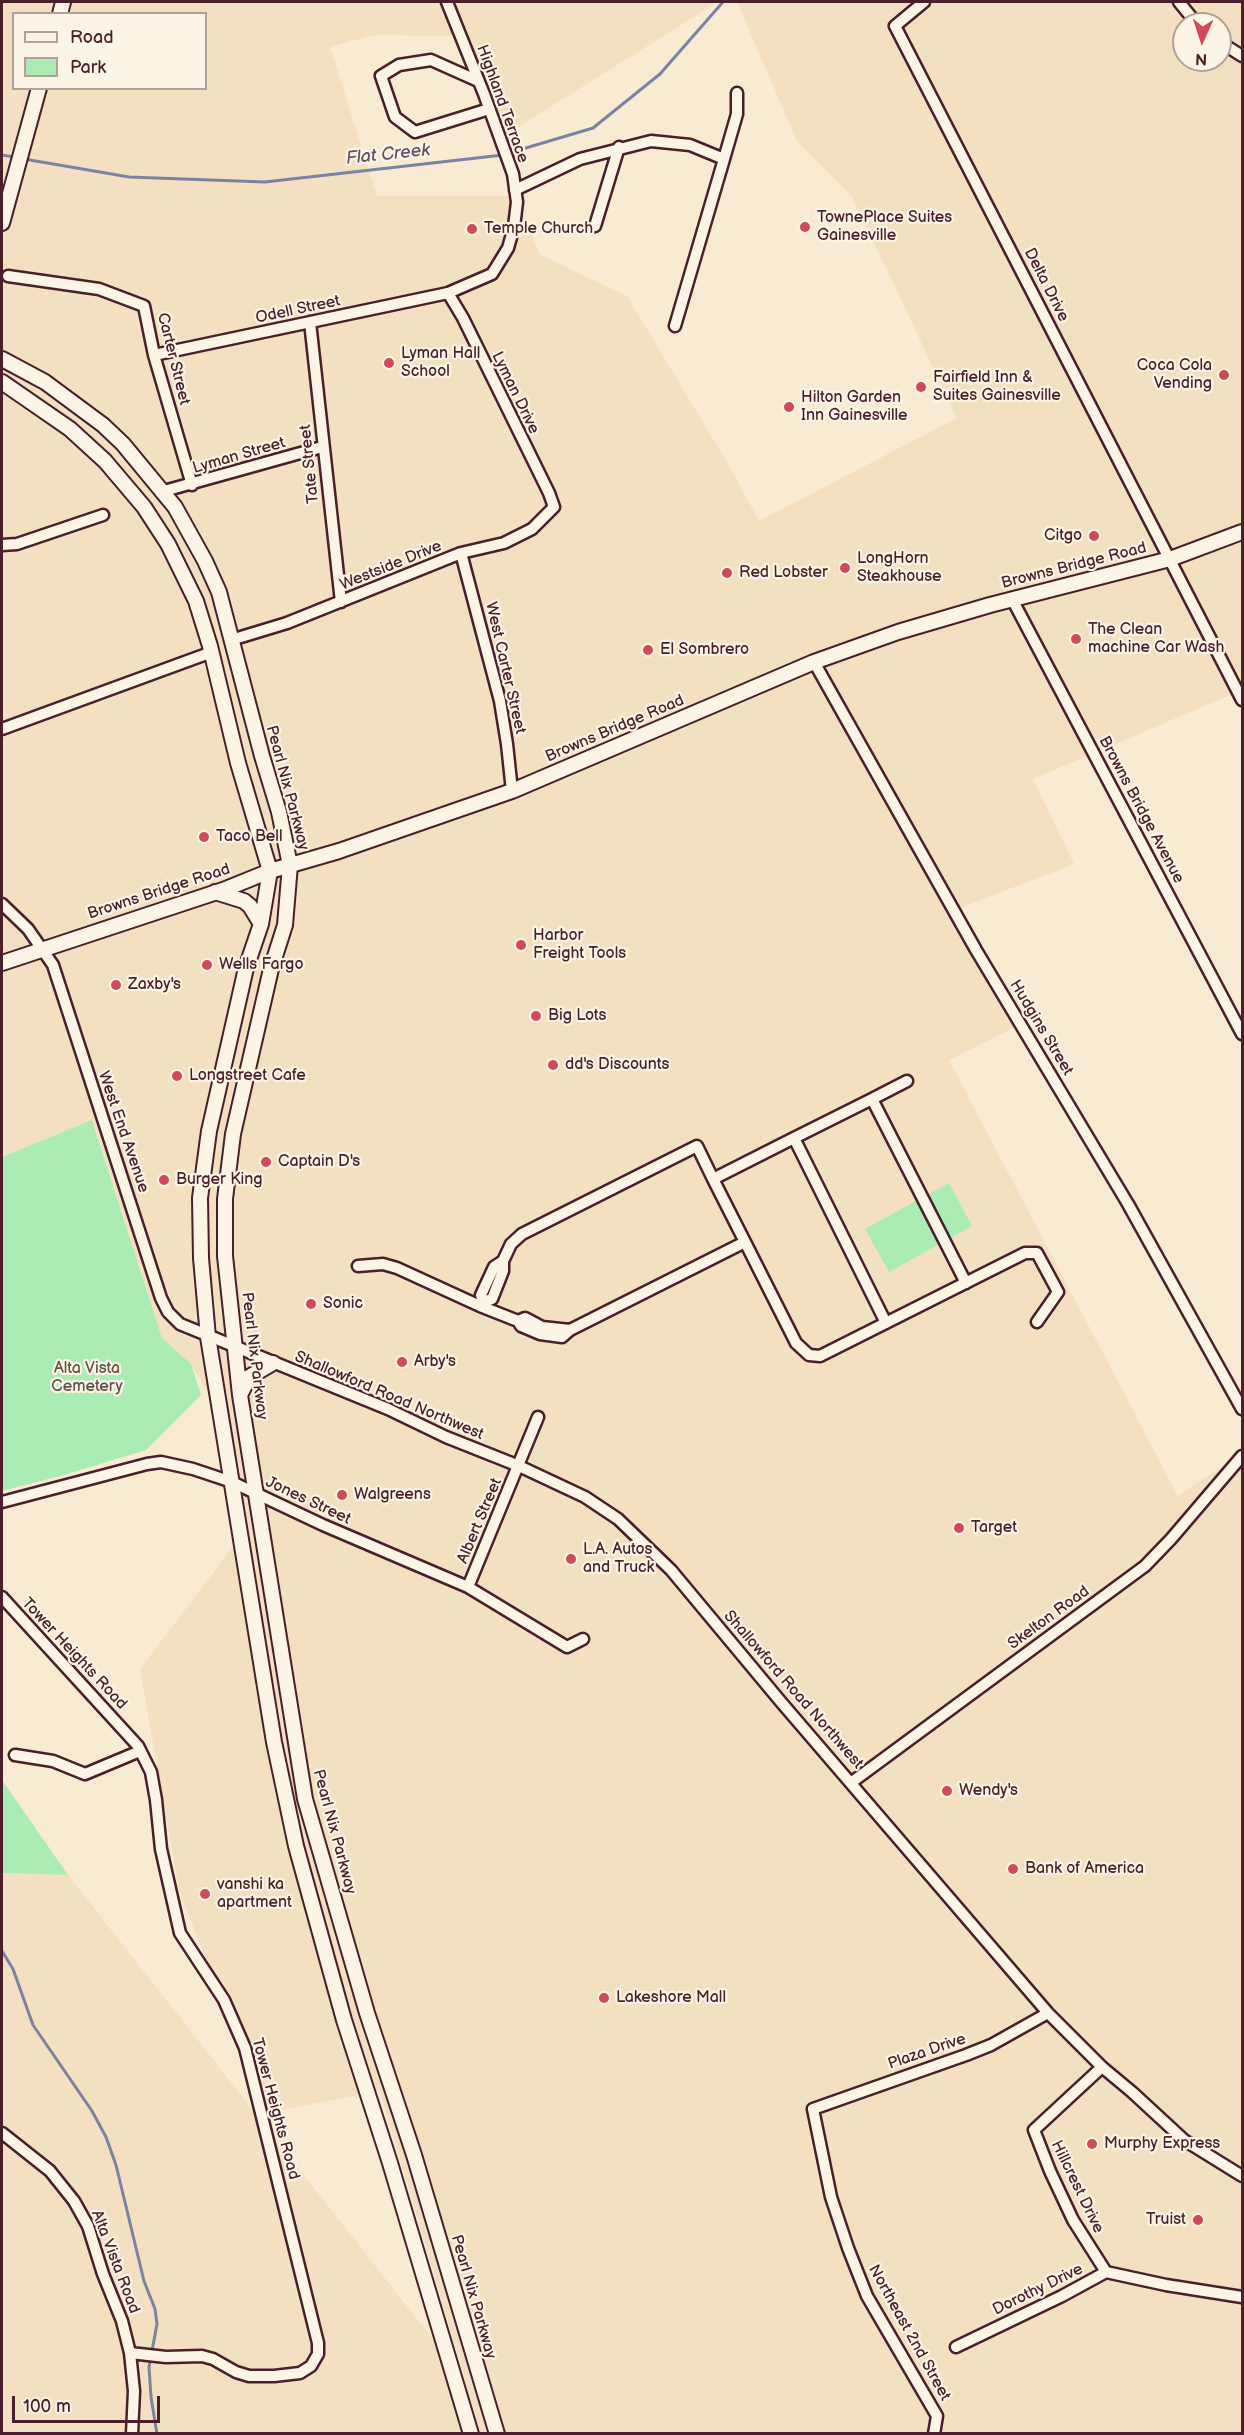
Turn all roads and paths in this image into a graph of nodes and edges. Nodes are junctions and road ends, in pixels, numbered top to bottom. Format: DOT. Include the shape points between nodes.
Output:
graph roads {
  1 [pos="447,2"];
  2 [pos="924,2"];
  3 [pos="478,81"];
  4 [pos="38,90"];
  5 [pos="737,93"];
  6 [pos="489,109"];
  7 [pos="619,147"];
  8 [pos="723,159"];
  9 [pos="515,190"];
  10 [pos="2,223"];
  11 [pos="595,226"];
  12 [pos="8,276"];
  13 [pos="448,293"];
  14 [pos="310,322"];
  15 [pos="675,326"];
  16 [pos="2,352"];
  17 [pos="154,354"];
  18 [pos="7,362"];
  19 [pos="2,382"];
  20 [pos="322,447"];
  21 [pos="192,485"];
  22 [pos="164,492"];
  23 [pos="554,507"];
  24 [pos="103,515"];
  25 [pos="1242,532"];
  26 [pos="2,545"];
  27 [pos="461,553"];
  28 [pos="1170,559"];
  29 [pos="1012,599"];
  30 [pos="341,602"];
  31 [pos="231,640"];
  32 [pos="212,652"];
  33 [pos="814,662"];
  34 [pos="1242,700"];
  35 [pos="2,729"];
  36 [pos="512,791"];
  37 [pos="290,865"];
  38 [pos="270,871"];
  39 [pos="215,892"];
  40 [pos="2,904"];
  41 [pos="261,924"];
  42 [pos="42,948"];
  43 [pos="2,963"];
  44 [pos="1242,1034"];
  45 [pos="907,1081"];
  46 [pos="872,1099"];
  47 [pos="794,1138"];
  48 [pos="713,1179"];
  49 [pos="745,1242"];
  50 [pos="358,1266"];
  51 [pos="966,1283"];
  52 [pos="482,1304"];
  53 [pos="1037,1322"];
  54 [pos="886,1323"];
  55 [pos="208,1337"];
  56 [pos="234,1346"];
  57 [pos="273,1363"];
  58 [pos="240,1395"];
  59 [pos="1242,1409"];
  60 [pos="538,1417"];
  61 [pos="1242,1456"];
  62 [pos="519,1466"];
  63 [pos="232,1482"];
  64 [pos="257,1494"];
  65 [pos="2,1502"];
  66 [pos="468,1587"];
  67 [pos="2,1598"];
  68 [pos="583,1639"];
  69 [pos="140,1751"];
  70 [pos="15,1755"];
  71 [pos="852,1782"];
  72 [pos="1048,2013"];
  73 [pos="1102,2067"];
  74 [pos="813,2109"];
  75 [pos="2,2133"];
  76 [pos="1242,2176"];
  77 [pos="1106,2272"];
  78 [pos="1242,2297"];
  79 [pos="956,2347"];
  80 [pos="130,2353"];
  81 [pos="132,2433"];
  82 [pos="471,2433"];
  83 [pos="497,2433"];
  84 [pos="934,2433"];
  1 -- 3 [label="street, Highland Terrace"];
  2 -- 28 [label="street, Delta Drive" via="895,26"];
  3 -- 6 [label="street, Highland Terrace"];
  3 -- 6 [label="street" via="431,60 399,65 381,76 395,117 415,132"];
  4 -- 10 [label="main road"];
  5 -- 8 [label="street" via="737,114"];
  6 -- 9 [label="street, Highland Terrace"];
  7 -- 8 [label="street" via="651,141 681,144"];
  7 -- 9 [label="street" via="580,159"];
  7 -- 11 [label="street"];
  8 -- 15 [label="street"];
  9 -- 13 [label="street, Highland Terrace" via="517,202 508,248 492,273"];
  12 -- 17 [label="street, Carter Street" via="99,289 144,306"];
  13 -- 14 [label="street, Odell Street"];
  13 -- 23 [label="street, Lyman Drive"];
  14 -- 17 [label="street, Odell Street"];
  14 -- 20 [label="street, Tate Street"];
  16 -- 18 [label="main road"];
  17 -- 21 [label="street, Carter Street"];
  18 -- 22 [label="main road, Pearl Nix Parkway" via="45,382 103,425"];
  19 -- 32 [label="main road" via="70,429 105,461 144,507 183,572"];
  20 -- 21 [label="street, Lyman Street"];
  20 -- 30 [label="street, Tate Street"];
  21 -- 22 [label="street, Lyman Street"];
  22 -- 31 [label="main road, Pearl Nix Parkway" via="205,561 219,592"];
  23 -- 27 [label="street, Westside Drive" via="532,530 504,543"];
  24 -- 26 [label="street" via="17,544"];
  25 -- 28 [label="main road, Browns Bridge Road"];
  27 -- 30 [label="street, Westside Drive"];
  27 -- 36 [label="street, West Carter Street" via="500,701"];
  28 -- 29 [label="main road, Browns Bridge Road"];
  28 -- 34 [label="street, Delta Drive"];
  29 -- 33 [label="main road, Browns Bridge Road" via="898,632"];
  29 -- 44 [label="street, Browns Bridge Avenue"];
  30 -- 31 [label="street, Westside Drive"];
  31 -- 37 [label="main road, Pearl Nix Parkway"];
  32 -- 35 [label="street"];
  32 -- 38 [label="main road" via="238,762"];
  33 -- 36 [label="main road, Browns Bridge Road"];
  33 -- 59 [label="street, Hudgins Street"];
  36 -- 37 [label="main road, Browns Bridge Road"];
  37 -- 38 [label="main road, Browns Bridge Road"];
  37 -- 56 [label="main road, Pearl Nix Parkway" via="285,925 233,1134 225,1199 225,1256"];
  38 -- 39 [label="main road, Browns Bridge Road"];
  38 -- 41 [label="main road"];
  39 -- 41 [label="main road" via="244,901"];
  39 -- 42 [label="main road, Browns Bridge Road"];
  40 -- 42 [label="street, West End Avenue"];
  41 -- 55 [label="main road" via="246,968 208,1131 200,1198"];
  42 -- 43 [label="main road, Browns Bridge Road"];
  42 -- 55 [label="street, West End Avenue" via="53,965 161,1298 180,1324"];
  45 -- 46 [label="street"];
  46 -- 47 [label="street"];
  46 -- 51 [label="street"];
  47 -- 48 [label="street"];
  47 -- 54 [label="street"];
  48 -- 49 [label="street"];
  48 -- 52 [label="street" via="697,1146 522,1234 511,1244 503,1271 493,1282 492,1299"];
  49 -- 52 [label="street" via="562,1336 521,1326 518,1320"];
  49 -- 54 [label="street" via="796,1343 809,1355 820,1356"];
  50 -- 52 [label="street" via="383,1264 397,1268"];
  51 -- 53 [label="street" via="1025,1253 1037,1253 1058,1292"];
  51 -- 54 [label="street"];
  55 -- 56 [label="street, West End Avenue"];
  55 -- 63 [label="main road"];
  56 -- 57 [label="street, Shallowford Road Northwest"];
  56 -- 58 [label="main road, Pearl Nix Parkway"];
  57 -- 58 [label="main road" via="249,1377"];
  57 -- 62 [label="street, Shallowford Road Northwest"];
  58 -- 64 [label="main road, Pearl Nix Parkway"];
  60 -- 62 [label="street, Albert Street"];
  61 -- 71 [label="street, Skelton Road" via="1145,1566"];
  62 -- 66 [label="street, Albert Street"];
  62 -- 71 [label="street, Shallowford Road Northwest" via="585,1497 644,1542"];
  63 -- 64 [label="street, Jones Street"];
  63 -- 65 [label="street, Jones Street" via="161,1462"];
  63 -- 82 [label="main road" via="274,1742 296,1846 344,2020"];
  64 -- 66 [label="street, Jones Street"];
  64 -- 83 [label="main road, Pearl Nix Parkway" via="306,1799 367,2013"];
  66 -- 68 [label="street, Jones Street" via="567,1647"];
  67 -- 69 [label="street, Tower Heights Road"];
  69 -- 70 [label="street" via="85,1774 53,1761"];
  69 -- 80 [label="street, Tower Heights Road" via="151,1772 161,1849 180,1933 224,2000 245,2048 318,2354 311,2366 300,2373 249,2376 202,2356"];
  71 -- 72 [label="street, Shallowford Road Northwest"];
  72 -- 73 [label="street, Shallowford Road Northwest"];
  72 -- 74 [label="street, Plaza Drive" via="991,2045"];
  73 -- 76 [label="street, Shallowford Road Northwest" via="1184,2140"];
  73 -- 77 [label="street, Hillcrest Drive" via="1034,2130 1074,2220"];
  74 -- 84 [label="street, Northeast 2nd Street" via="831,2197 848,2248 867,2296 937,2416"];
  75 -- 80 [label="street, Alta Vista Road" via="50,2172 74,2200 88,2226"];
  77 -- 78 [label="street, Dorothy Drive"];
  77 -- 79 [label="street, Dorothy Drive"];
  80 -- 81 [label="street, Alta Vista Road" via="134,2391"];
}
